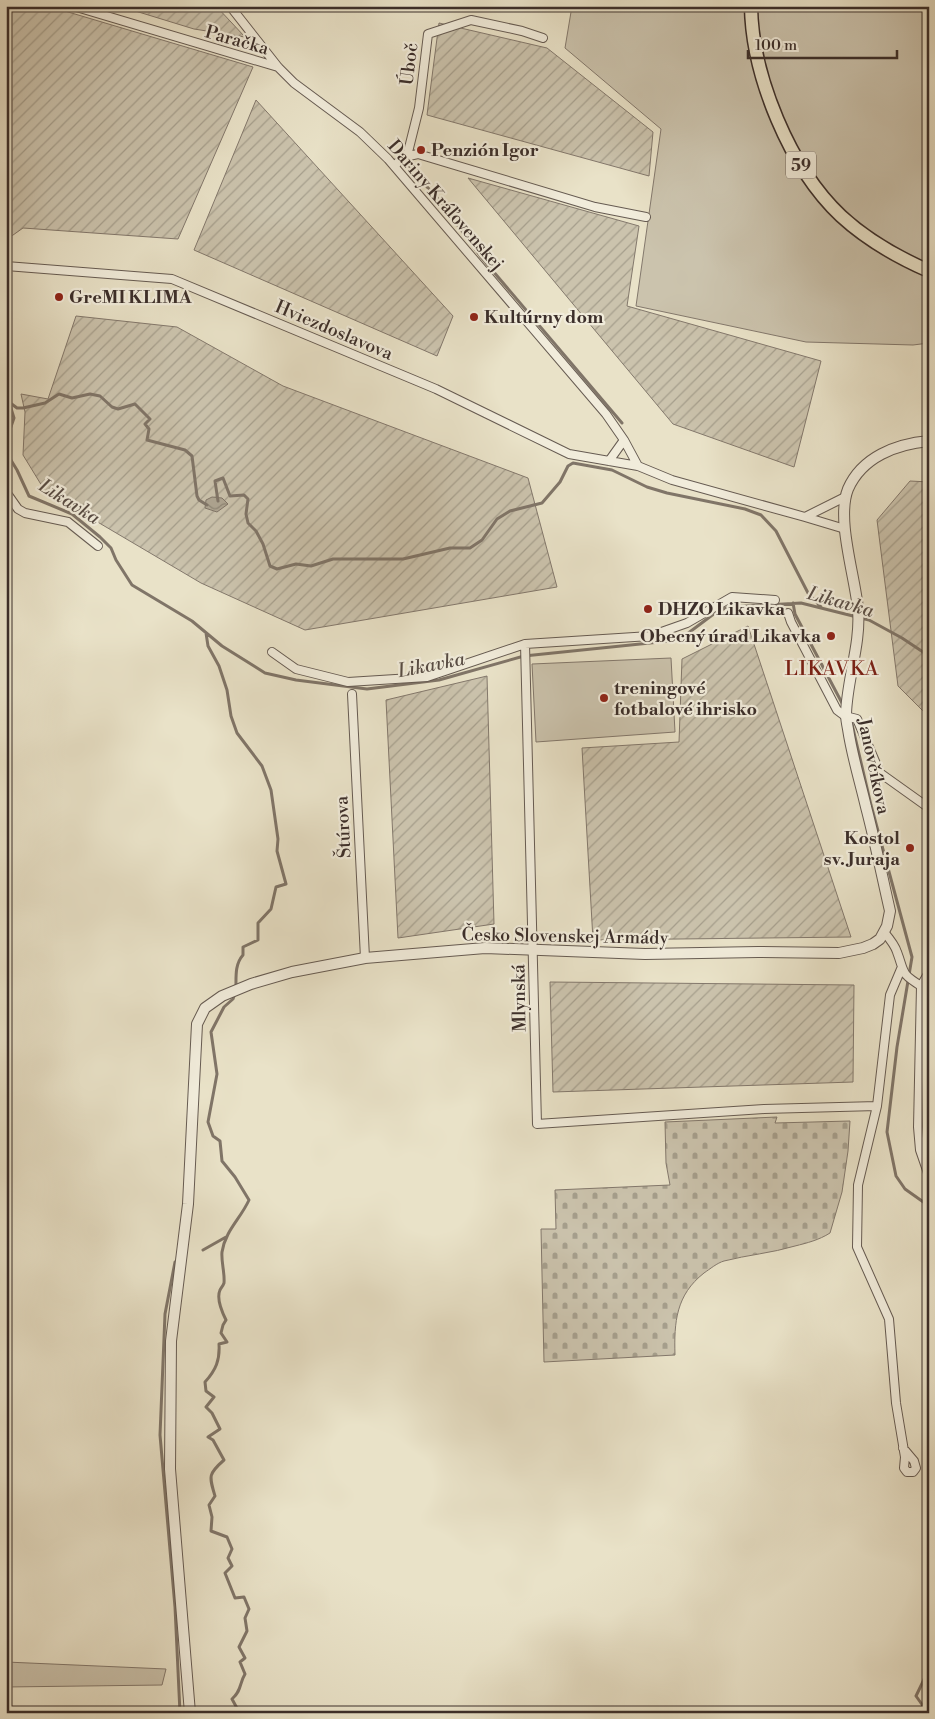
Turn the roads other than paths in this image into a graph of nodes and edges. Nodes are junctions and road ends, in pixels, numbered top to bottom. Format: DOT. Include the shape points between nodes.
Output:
graph roads {
  1 [pos="73,6"];
  2 [pos="230,6"];
  3 [pos="751,6"];
  4 [pos="543,38"];
  5 [pos="278,67"];
  6 [pos="407,156"];
  7 [pos="394,166"];
  8 [pos="646,217"];
  9 [pos="6,266"];
  10 [pos="929,271"];
  11 [pos="624,440"];
  12 [pos="929,441"];
  13 [pos="609,461"];
  14 [pos="638,466"];
  15 [pos="6,492"];
  16 [pos="846,497"];
  17 [pos="805,517"];
  18 [pos="845,529"];
  19 [pos="98,546"];
  20 [pos="776,600"];
  21 [pos="788,613"];
  22 [pos="525,647"];
  23 [pos="272,652"];
  24 [pos="352,694"];
  25 [pos="845,716"];
  26 [pos="929,808"];
  27 [pos="884,932"];
  28 [pos="533,950"];
  29 [pos="365,958"];
  30 [pos="901,969"];
  31 [pos="929,972"];
  32 [pos="921,986"];
  33 [pos="877,1106"];
  34 [pos="929,1176"];
  35 [pos="903,1448"];
  36 [pos="190,1713"];
  1 -- 5 [label="street, Paračka"];
  2 -- 5 [label="street, Dariny Kráľovenskej"];
  3 -- 10 [label="main road, 59" via="756,47 768,95 781,129 803,168 829,203 856,230 897,256"];
  4 -- 6 [label="street, Úboč" via="471,20 428,34 419,108"];
  5 -- 7 [label="street, Dariny Kráľovenskej" via="294,83 360,132"];
  6 -- 7 [label="street"];
  6 -- 8 [label="street" via="418,154 595,207"];
  7 -- 11 [label="street, Dariny Kráľovenskej" via="606,414"];
  9 -- 13 [label="street, Hviezdoslavova" via="172,279 436,389 569,454"];
  11 -- 13 [label="street"];
  11 -- 14 [label="street, Dariny Kráľovenskej"];
  12 -- 16 [label="street" via="880,453 857,474"];
  13 -- 14 [label="street, Hviezdoslavova"];
  14 -- 17 [label="street" via="672,480"];
  15 -- 19 [label="street" via="25,513 68,522"];
  16 -- 17 [label="street"];
  16 -- 18 [label="street, Janovčíkova"];
  17 -- 18 [label="street"];
  18 -- 25 [label="street, Janovčíkova" via="858,610"];
  20 -- 22 [label="street" via="732,597 687,622 650,636"];
  21 -- 25 [label="street" via="837,710"];
  22 -- 23 [label="street" via="427,677 348,682 296,669"];
  22 -- 28 [label="street, Mlynská"];
  24 -- 29 [label="street, Štúrova"];
  25 -- 26 [label="street" via="856,719 880,773"];
  25 -- 27 [label="street, Janovčíkova" via="890,910"];
  27 -- 28 [label="street, Česko Slovenskej Armády" via="872,944 839,953 645,954"];
  27 -- 30 [label="street" via="897,951"];
  28 -- 29 [label="street, Česko Slovenskej Armády" via="484,948"];
  28 -- 33 [label="street, Mlynská" via="537,1124 764,1109"];
  29 -- 36 [label="street, Česko Slovenskej Armády" via="292,972 251,984 222,996 205,1008 197,1024 188,1204 170,1351 170,1469"];
  30 -- 32 [label="street"];
  30 -- 33 [label="street" via="890,995"];
  31 -- 32 [label="street"];
  32 -- 34 [label="street" via="918,1127 920,1150"];
  33 -- 35 [label="street" via="858,1184 857,1247 889,1319"];
}
